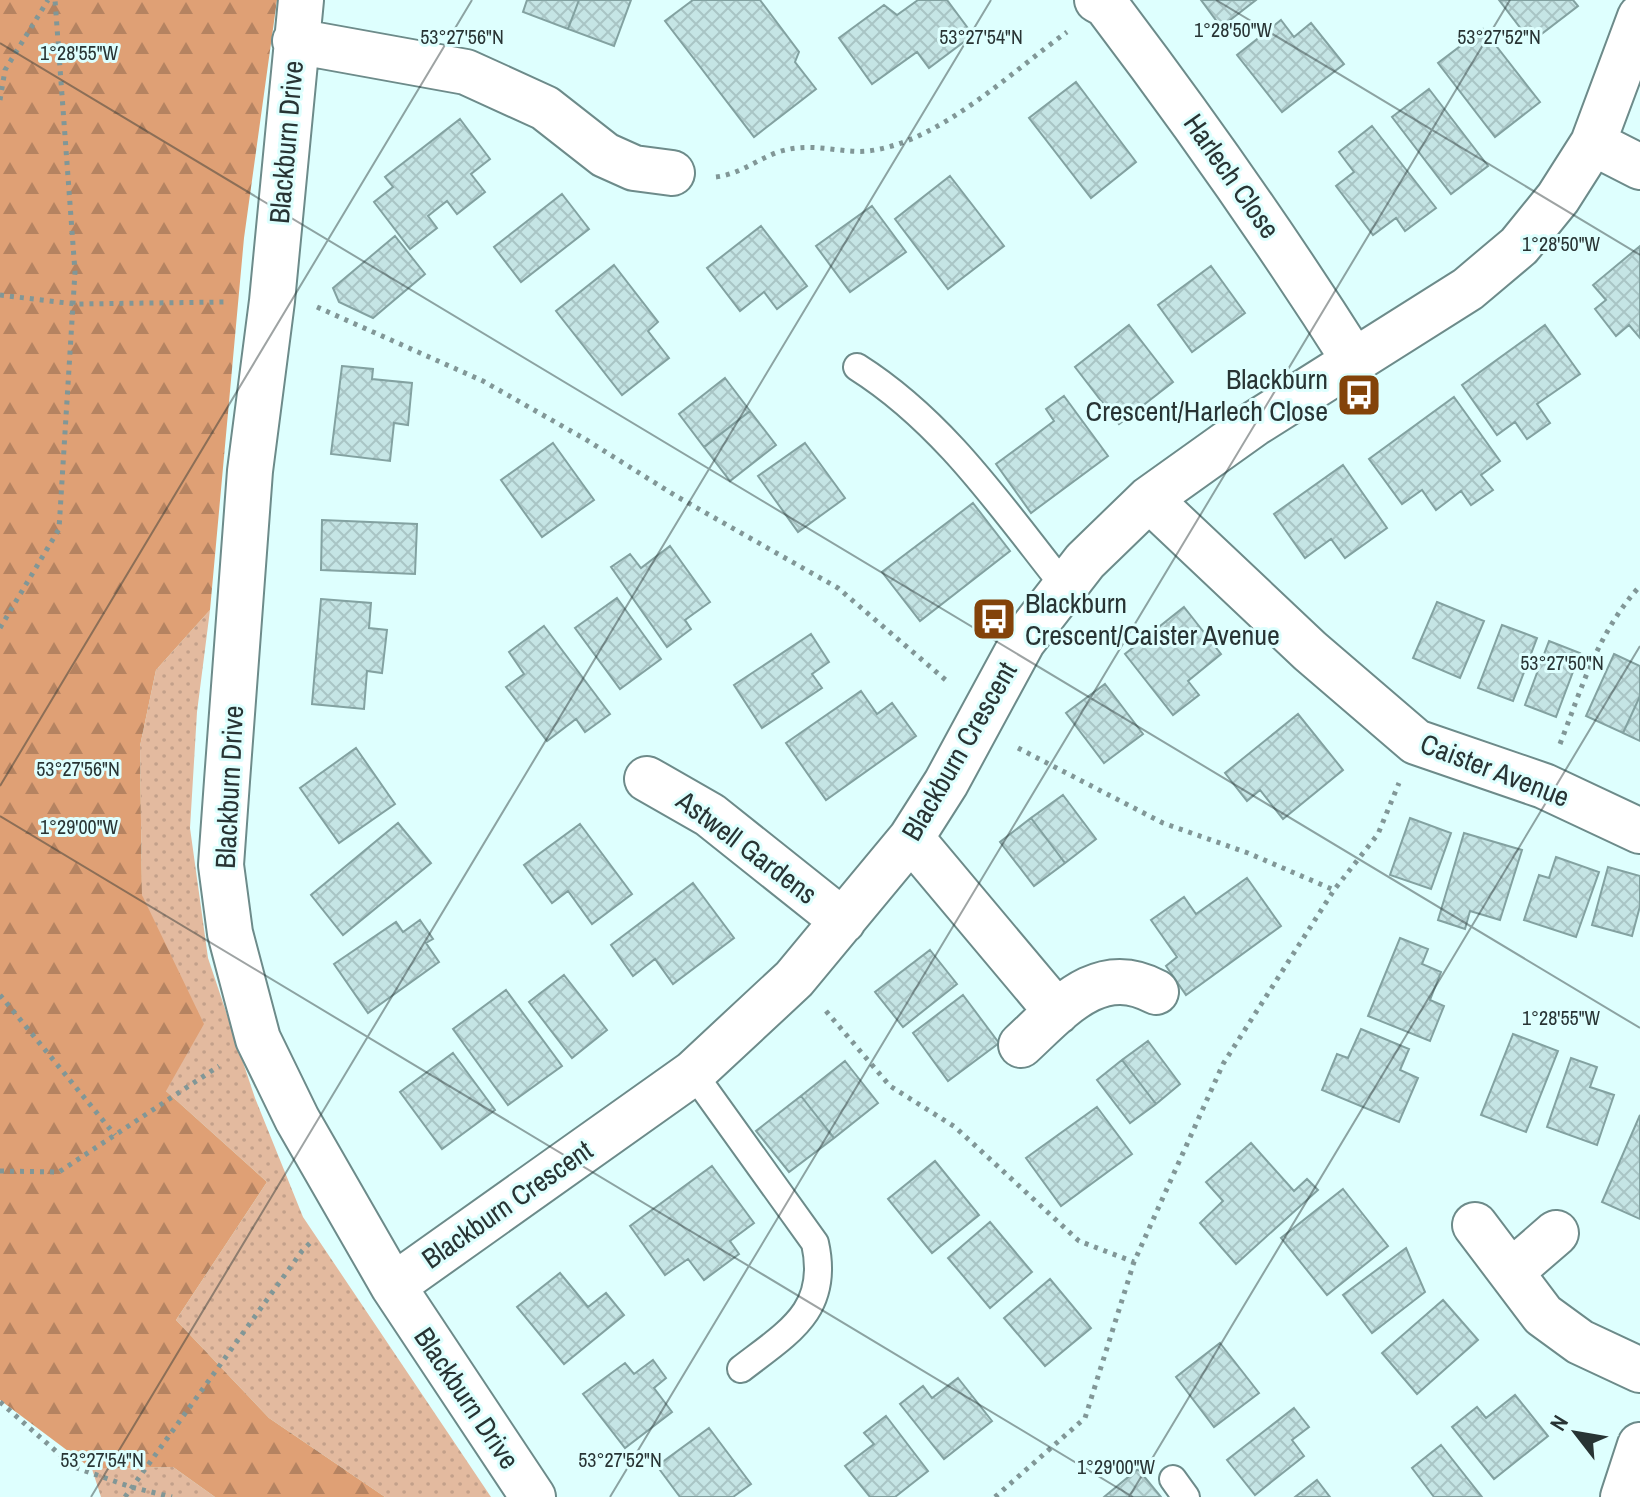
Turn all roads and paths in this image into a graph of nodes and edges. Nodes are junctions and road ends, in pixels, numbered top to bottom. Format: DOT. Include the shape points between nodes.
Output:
graph roads {
  1 [pos="48,0"];
  2 [pos="55,0"];
  3 [pos="1101,2"];
  4 [pos="1640,17"];
  5 [pos="298,20"];
  6 [pos="0,100"];
  7 [pos="1593,143"];
  8 [pos="1640,167"];
  9 [pos="672,173"];
  10 [pos="0,295"];
  11 [pos="272,301"];
  12 [pos="75,304"];
  13 [pos="1355,362"];
  14 [pos="857,367"];
  15 [pos="1149,499"];
  16 [pos="1640,586"];
  17 [pos="1065,587"];
  18 [pos="0,628"];
  19 [pos="983,711"];
  20 [pos="1416,742"];
  21 [pos="647,779"];
  22 [pos="1544,786"];
  23 [pos="1640,831"];
  24 [pos="911,838"];
  25 [pos="1334,890"];
  26 [pos="843,921"];
  27 [pos="794,979"];
  28 [pos="1156,992"];
  29 [pos="0,995"];
  30 [pos="1057,1012"];
  31 [pos="258,1039"];
  32 [pos="1021,1045"];
  33 [pos="693,1073"];
  34 [pos="115,1135"];
  35 [pos="0,1171"];
  36 [pos="348,1207"];
  37 [pos="1475,1225"];
  38 [pos="1556,1233"];
  39 [pos="1134,1262"];
  40 [pos="1511,1272"];
  41 [pos="393,1286"];
  42 [pos="741,1369"];
  43 [pos="1640,1370"];
  44 [pos="0,1402"];
  45 [pos="1640,1445"];
  46 [pos="131,1487"];
  47 [pos="125,1497"];
  48 [pos="172,1497"];
  49 [pos="533,1497"];
  50 [pos="995,1497"];
  51 [pos="1623,1497"];
  1 -- 6 [label="path" via="5,70"];
  2 -- 12 [label="path"];
  3 -- 9 [label="path" via="927,135 873,151 819,145 778,152 735,174 703,179"];
  3 -- 13 [label="street, Harlech Close" via="1272,231"];
  4 -- 7 [label="street, Blackburn Crescent"];
  5 -- 9 [label="street" via="466,72 545,108 605,155 634,168"];
  5 -- 11 [label="street, Blackburn Drive"];
  7 -- 8 [label="street"];
  7 -- 13 [label="street, Blackburn Crescent" via="1519,246 1468,289"];
  10 -- 12 [label="path"];
  11 -- 12 [label="path"];
  11 -- 19 [label="path" via="325,308 483,381 585,439 838,588"];
  11 -- 31 [label="street, Blackburn Drive" via="250,471 221,865 230,933"];
  12 -- 18 [label="path" via="59,529"];
  13 -- 15 [label="street, Blackburn Crescent" via="1254,424"];
  14 -- 17 [label="lane" via="923,415"];
  15 -- 17 [label="street, Blackburn Crescent"];
  15 -- 20 [label="street, Caister Avenue" via="1310,651"];
  16 -- 22 [label="path" via="1599,643"];
  17 -- 19 [label="street, Blackburn Crescent" via="1023,641"];
  19 -- 24 [label="street, Blackburn Crescent"];
  19 -- 25 [label="path" via="1003,740 1163,823"];
  20 -- 22 [label="street, Caister Avenue"];
  20 -- 25 [label="path" via="1378,834"];
  21 -- 26 [label="street, Astwell Gardens" via="710,815"];
  22 -- 23 [label="street, Caister Avenue"];
  24 -- 26 [label="street, Blackburn Crescent"];
  24 -- 30 [label="street"];
  25 -- 39 [label="path" via="1223,1064"];
  26 -- 27 [label="street, Blackburn Crescent"];
  27 -- 33 [label="street, Blackburn Crescent"];
  27 -- 39 [label="path" via="847,1032 890,1086 955,1127 1079,1241"];
  28 -- 30 [label="street" via="1118,979 1096,984"];
  29 -- 34 [label="path"];
  30 -- 32 [label="street"];
  31 -- 34 [label="path"];
  31 -- 36 [label="street, Blackburn Drive"];
  33 -- 41 [label="street, Blackburn Crescent"];
  33 -- 42 [label="lane" via="815,1243 820,1265 817,1292 799,1324"];
  34 -- 35 [label="path" via="59,1172"];
  36 -- 41 [label="street, Blackburn Drive"];
  36 -- 46 [label="path" via="302,1251"];
  37 -- 40 [label="street"];
  38 -- 40 [label="street"];
  39 -- 50 [label="path" via="1085,1418"];
  40 -- 43 [label="street" via="1543,1315 1580,1342"];
  41 -- 49 [label="street, Blackburn Drive"];
  44 -- 46 [label="path" via="74,1467"];
  45 -- 51 [label="street"];
  46 -- 47 [label="path"];
  46 -- 48 [label="path"];
}
